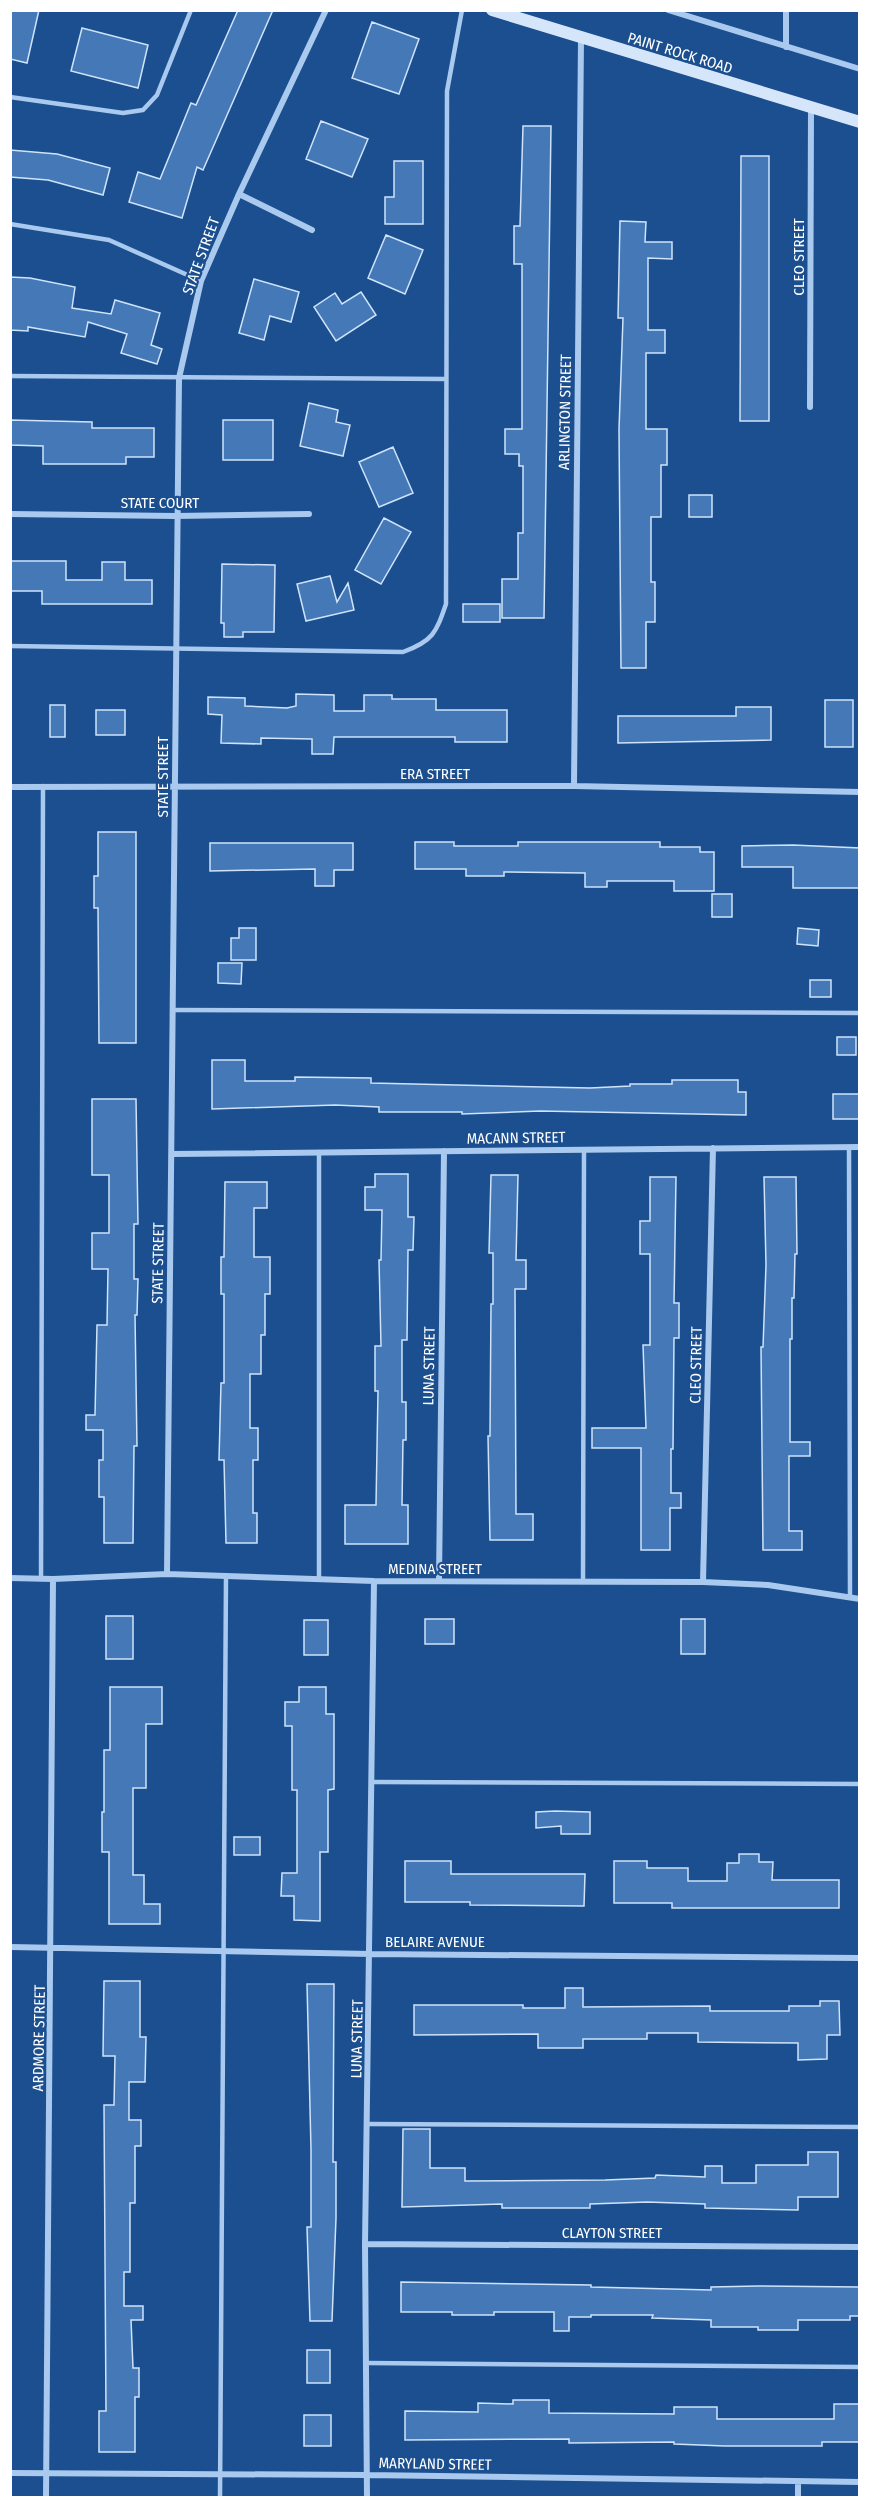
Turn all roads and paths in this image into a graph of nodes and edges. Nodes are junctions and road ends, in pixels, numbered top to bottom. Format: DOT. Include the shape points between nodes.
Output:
graph roads {
  1 [pos="190,10"];
  2 [pos="326,10"];
  3 [pos="462,10"];
  4 [pos="492,10"];
  5 [pos="668,10"];
  6 [pos="786,10"];
  7 [pos="581,39"];
  8 [pos="786,47"];
  9 [pos="860,69"];
  10 [pos="10,97"];
  11 [pos="811,108"];
  12 [pos="860,122"];
  13 [pos="238,194"];
  14 [pos="10,224"];
  15 [pos="312,230"];
  16 [pos="201,281"];
  17 [pos="10,376"];
  18 [pos="179,378"];
  19 [pos="446,379"];
  20 [pos="810,406"];
  21 [pos="10,514"];
  22 [pos="309,514"];
  23 [pos="176,516"];
  24 [pos="10,646"];
  25 [pos="176,649"];
  26 [pos="44,786"];
  27 [pos="176,786"];
  28 [pos="574,786"];
  29 [pos="10,787"];
  30 [pos="860,792"];
  31 [pos="173,1010"];
  32 [pos="860,1013"];
  33 [pos="849,1147"];
  34 [pos="860,1147"];
  35 [pos="713,1148"];
  36 [pos="584,1150"];
  37 [pos="444,1151"];
  38 [pos="318,1152"];
  39 [pos="172,1154"];
  40 [pos="166,1574"];
  41 [pos="226,1576"];
  42 [pos="10,1578"];
  43 [pos="41,1579"];
  44 [pos="53,1579"];
  45 [pos="318,1579"];
  46 [pos="374,1581"];
  47 [pos="439,1581"];
  48 [pos="582,1581"];
  49 [pos="703,1582"];
  50 [pos="850,1598"];
  51 [pos="860,1599"];
  52 [pos="372,1782"];
  53 [pos="860,1784"];
  54 [pos="10,1947"];
  55 [pos="52,1947"];
  56 [pos="223,1950"];
  57 [pos="370,1954"];
  58 [pos="860,1958"];
  59 [pos="367,2124"];
  60 [pos="860,2127"];
  61 [pos="365,2244"];
  62 [pos="860,2247"];
  63 [pos="366,2363"];
  64 [pos="860,2367"];
  65 [pos="10,2473"];
  66 [pos="46,2473"];
  67 [pos="220,2474"];
  68 [pos="367,2475"];
  69 [pos="798,2482"];
  70 [pos="860,2482"];
  71 [pos="46,2498"];
  72 [pos="220,2498"];
  73 [pos="367,2498"];
  74 [pos="798,2498"];
  1 -- 10 [label="lane" via="156,95 143,110 123,113"];
  2 -- 13 [label="street, STATE STREET"];
  3 -- 19 [label="lane" via="447,91"];
  4 -- 7 [label="main road, PAINT ROCK ROAD"];
  5 -- 8 [label="street"];
  6 -- 8 [label="street"];
  7 -- 11 [label="main road, PAINT ROCK ROAD"];
  7 -- 28 [label="street, ARLINGTON STREET"];
  8 -- 9 [label="street"];
  11 -- 12 [label="main road, PAINT ROCK ROAD"];
  11 -- 20 [label="street, CLEO STREET"];
  13 -- 15 [label="street"];
  13 -- 16 [label="street, STATE STREET"];
  14 -- 16 [label="lane" via="109,240"];
  16 -- 18 [label="street, STATE STREET"];
  17 -- 18 [label="lane"];
  18 -- 19 [label="lane"];
  18 -- 23 [label="street, STATE STREET"];
  19 -- 25 [label="lane" via="446,604 437,628 423,645 404,652"];
  21 -- 23 [label="street, STATE COURT"];
  22 -- 23 [label="street, STATE COURT"];
  23 -- 25 [label="street, STATE STREET"];
  24 -- 25 [label="lane"];
  25 -- 27 [label="street, STATE STREET"];
  26 -- 27 [label="street, ERA STREET"];
  26 -- 29 [label="street, ERA STREET"];
  26 -- 43 [label="lane"];
  27 -- 28 [label="street, ERA STREET"];
  27 -- 31 [label="street, STATE STREET"];
  28 -- 30 [label="street, ERA STREET"];
  31 -- 32 [label="lane"];
  31 -- 39 [label="street, STATE STREET"];
  33 -- 34 [label="street, MACANN STREET"];
  33 -- 35 [label="street, MACANN STREET"];
  33 -- 50 [label="lane"];
  35 -- 36 [label="street, MACANN STREET"];
  35 -- 49 [label="street, CLEO STREET"];
  36 -- 37 [label="street, MACANN STREET"];
  36 -- 48 [label="lane"];
  37 -- 38 [label="street, MACANN STREET"];
  37 -- 47 [label="street, LUNA STREET"];
  38 -- 39 [label="street, MACANN STREET"];
  38 -- 45 [label="lane"];
  39 -- 40 [label="street, STATE STREET"];
  40 -- 41 [label="street, MEDINA STREET"];
  40 -- 44 [label="street, MEDINA STREET"];
  41 -- 45 [label="street, MEDINA STREET"];
  41 -- 56 [label="lane"];
  42 -- 43 [label="street, MEDINA STREET"];
  43 -- 44 [label="street, MEDINA STREET"];
  44 -- 55 [label="street, ARDMORE STREET"];
  45 -- 46 [label="street, MEDINA STREET"];
  46 -- 47 [label="street, MEDINA STREET"];
  46 -- 52 [label="street, LUNA STREET"];
  47 -- 48 [label="street, MEDINA STREET"];
  48 -- 49 [label="street, MEDINA STREET"];
  49 -- 50 [label="street, MEDINA STREET" via="768,1585"];
  50 -- 51 [label="street, MEDINA STREET"];
  52 -- 53 [label="lane"];
  52 -- 57 [label="street, LUNA STREET"];
  54 -- 55 [label="street, BELAIRE AVENUE"];
  55 -- 56 [label="street, BELAIRE AVENUE"];
  55 -- 66 [label="street, ARDMORE STREET"];
  56 -- 57 [label="street, BELAIRE AVENUE"];
  56 -- 67 [label="lane"];
  57 -- 58 [label="street, BELAIRE AVENUE"];
  57 -- 59 [label="street, LUNA STREET"];
  59 -- 60 [label="lane"];
  59 -- 61 [label="street, LUNA STREET"];
  61 -- 62 [label="street, CLAYTON STREET"];
  61 -- 63 [label="street, LUNA STREET"];
  63 -- 64 [label="lane"];
  63 -- 68 [label="street, LUNA STREET"];
  65 -- 66 [label="street, MARYLAND STREET"];
  66 -- 67 [label="street, MARYLAND STREET"];
  66 -- 71 [label="street, ARDMORE STREET"];
  67 -- 68 [label="street, MARYLAND STREET"];
  67 -- 72 [label="lane"];
  68 -- 69 [label="street, MARYLAND STREET"];
  68 -- 73 [label="street, LUNA STREET"];
  69 -- 70 [label="street, MARYLAND STREET"];
  69 -- 74 [label="street"];
}
